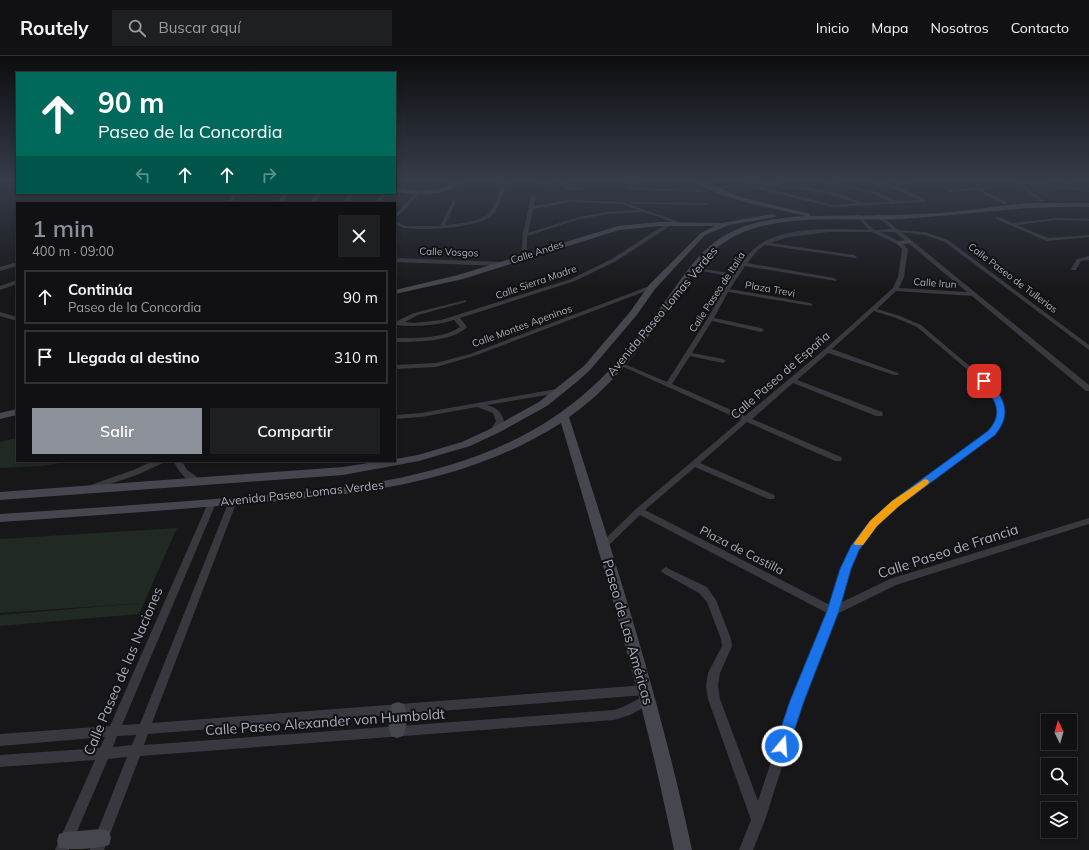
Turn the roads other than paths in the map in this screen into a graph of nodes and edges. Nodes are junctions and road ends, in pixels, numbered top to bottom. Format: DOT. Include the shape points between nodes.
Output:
graph roads {
  1 [pos="447,217"];
  2 [pos="487,217"];
  3 [pos="530,217"];
  4 [pos="584,217"];
  5 [pos="664,217"];
  6 [pos="757,217"];
  7 [pos="809,217"];
  8 [pos="860,217"];
  9 [pos="881,217"];
  10 [pos="998,218"];
  11 [pos="1089,220"];
  12 [pos="396,223"];
  13 [pos="671,223"];
  14 [pos="680,223"];
  15 [pos="727,223"];
  16 [pos="1012,224"];
  17 [pos="442,227"];
  18 [pos="709,231"];
  19 [pos="741,231"];
  20 [pos="873,231"];
  21 [pos="897,231"];
  22 [pos="526,235"];
  23 [pos="1089,236"];
  24 [pos="909,242"];
  25 [pos="899,243"];
  26 [pos="765,244"];
  27 [pos="524,256"];
  28 [pos="854,257"];
  29 [pos="1089,258"];
  30 [pos="396,260"];
  31 [pos="16,264"];
  32 [pos="502,264"];
  33 [pos="744,264"];
  34 [pos="695,268"];
  35 [pos="0,269"];
  36 [pos="1074,269"];
  37 [pos="736,276"];
  38 [pos="834,280"];
  39 [pos="16,282"];
  40 [pos="652,287"];
  41 [pos="0,288"];
  42 [pos="895,289"];
  43 [pos="727,290"];
  44 [pos="396,292"];
  45 [pos="973,294"];
  46 [pos="464,301"];
  47 [pos="810,305"];
  48 [pos="872,310"];
  49 [pos="0,314"];
  50 [pos="456,318"];
  51 [pos="16,319"];
  52 [pos="710,319"];
  53 [pos="396,324"];
  54 [pos="762,330"];
  55 [pos="396,340"];
  56 [pos="1089,348"];
  57 [pos="827,350"];
  58 [pos="688,354"];
  59 [pos="723,361"];
  60 [pos="620,364"];
  61 [pos="396,367"];
  62 [pos="896,374"];
  63 [pos="791,380"];
  64 [pos="668,386"];
  65 [pos="1089,388"];
  66 [pos="563,390"];
  67 [pos="475,405"];
  68 [pos="16,412"];
  69 [pos="879,414"];
  70 [pos="0,416"];
  71 [pos="396,416"];
  72 [pos="564,416"];
  73 [pos="745,419"];
  74 [pos="494,431"];
  75 [pos="838,459"];
  76 [pos="158,462"];
  77 [pos="178,462"];
  78 [pos="694,464"];
  79 [pos="200,483"];
  80 [pos="86,490"];
  81 [pos="0,496"];
  82 [pos="771,497"];
  83 [pos="233,501"];
  84 [pos="212,503"];
  85 [pos="639,511"];
  86 [pos="0,518"];
  87 [pos="1089,521"];
  88 [pos="604,545"];
  89 [pos="666,571"];
  90 [pos="833,611"];
  91 [pos="647,695"];
  92 [pos="398,709"];
  93 [pos="144,728"];
  94 [pos="114,731"];
  95 [pos="397,731"];
  96 [pos="0,740"];
  97 [pos="136,750"];
  98 [pos="105,752"];
  99 [pos="0,761"];
  100 [pos="758,820"];
  101 [pos="99,844"];
  102 [pos="64,845"];
  103 [pos="683,850"];
  104 [pos="746,850"];
  1 -- 17 [label="street"];
  2 -- 17 [label="street"];
  3 -- 22 [label="street"];
  4 -- 22 [label="street"];
  5 -- 14 [label="street"];
  6 -- 15 [label="main road, Avenida Paseo Lomas Verdes"];
  7 -- 19 [label="main road, Avenida Paseo Lomas Verdes" via="782,220"];
  8 -- 20 [label="street"];
  9 -- 21 [label="street"];
  10 -- 16 [label="street"];
  11 -- 16 [label="street" via="1058,219"];
  12 -- 17 [label="street" via="407,227"];
  13 -- 14 [label="main road, Calle Andes"];
  13 -- 27 [label="main road, Calle Andes" via="605,231"];
  13 -- 50 [label="street, Calle Sierra Madre" via="588,274"];
  14 -- 15 [label="main road, Calle Andes"];
  14 -- 18 [label="main road"];
  15 -- 18 [label="main road, Avenida Paseo Lomas Verdes"];
  15 -- 19 [label="main road" via="740,225 743,227"];
  16 -- 23 [label="street" via="1047,240"];
  18 -- 19 [label="main road"];
  18 -- 40 [label="main road, Avenida Paseo Lomas Verdes" via="699,238"];
  19 -- 34 [label="main road, Avenida Paseo Lomas Verdes" via="719,243"];
  20 -- 21 [label="street, Calle Paseo de Tullerias"];
  20 -- 25 [label="street"];
  20 -- 26 [label="street, Calle Paseo de Italia" via="814,232 788,236"];
  21 -- 24 [label="street"];
  21 -- 56 [label="street, Calle Paseo de Tullerias" via="927,234 947,240"];
  22 -- 27 [label="street" via="523,244"];
  24 -- 25 [label="main road"];
  24 -- 45 [label="street"];
  25 -- 42 [label="street, Calle Paseo de España" via="905,249"];
  26 -- 28 [label="street"];
  26 -- 33 [label="street, Calle Paseo de Italia"];
  27 -- 32 [label="main road, Calle Andes"];
  29 -- 36 [label="street" via="1079,260"];
  30 -- 32 [label="street, Calle Vosgos"];
  31 -- 35 [label="street"];
  32 -- 44 [label="main road, Calle Andes"];
  33 -- 37 [label="street, Calle Paseo de Italia"];
  33 -- 38 [label="street"];
  34 -- 37 [label="street"];
  34 -- 60 [label="main road, Avenida Paseo Lomas Verdes"];
  37 -- 43 [label="street, Calle Paseo de Italia"];
  39 -- 41 [label="street"];
  40 -- 61 [label="street, Calle Montes Apeninos" via="472,355 436,365"];
  40 -- 66 [label="main road, Avenida Paseo Lomas Verdes" via="633,314 592,362"];
  42 -- 45 [label="street, Calle Irun"];
  42 -- 48 [label="street, Calle Paseo de España"];
  43 -- 47 [label="street, Plaza Trevi"];
  43 -- 52 [label="street, Calle Paseo de Italia"];
  45 -- 65 [label="street"];
  46 -- 53 [label="street" via="416,314"];
  48 -- 57 [label="street, Calle Paseo de España"];
  48 -- 90 [label="street" via="919,326 993,391 1000,404 1001,419 992,433 873,523 845,569"];
  49 -- 51 [label="street"];
  50 -- 53 [label="street, Calle Sierra Madre" via="428,324"];
  50 -- 55 [label="street" via="463,324 463,328 436,338"];
  52 -- 54 [label="street"];
  52 -- 58 [label="street, Calle Paseo de Italia"];
  57 -- 62 [label="street"];
  57 -- 63 [label="street, Calle Paseo de España"];
  58 -- 59 [label="street"];
  58 -- 64 [label="street, Calle Paseo de Italia"];
  60 -- 64 [label="street"];
  60 -- 72 [label="main road, Avenida Paseo Lomas Verdes" via="585,400"];
  63 -- 69 [label="street"];
  63 -- 73 [label="street, Calle Paseo de España"];
  64 -- 73 [label="street"];
  66 -- 67 [label="street"];
  66 -- 74 [label="main road, Avenida Paseo Lomas Verdes"];
  67 -- 71 [label="street" via="421,415"];
  67 -- 74 [label="street" via="495,410 499,414 500,421"];
  68 -- 70 [label="main road"];
  72 -- 83 [label="main road, Avenida Paseo Lomas Verdes" via="488,457 410,481 344,491"];
  72 -- 88 [label="main road, Paseo de Las Américas"];
  73 -- 75 [label="street"];
  73 -- 78 [label="street, Calle Paseo de España"];
  74 -- 79 [label="main road, Avenida Paseo Lomas Verdes" via="466,444 419,458 381,465 302,475"];
  76 -- 80 [label="street"];
  77 -- 79 [label="street" via="180,469"];
  78 -- 82 [label="street"];
  78 -- 85 [label="street, Calle Paseo de España"];
  79 -- 80 [label="main road, Avenida Paseo Lomas Verdes"];
  80 -- 81 [label="main road, Avenida Paseo Lomas Verdes"];
  83 -- 84 [label="main road, Avenida Paseo Lomas Verdes"];
  83 -- 93 [label="street"];
  84 -- 86 [label="main road, Avenida Paseo Lomas Verdes"];
  84 -- 94 [label="street, Calle Paseo de las Naciones"];
  85 -- 88 [label="street, Calle Paseo de España"];
  85 -- 90 [label="street, Plaza de Castilla"];
  87 -- 90 [label="street, Calle Paseo de Francia" via="893,582"];
  88 -- 91 [label="main road, Paseo de Las Américas"];
  89 -- 100 [label="street" via="703,590 711,600 726,638 727,646 714,673 714,699"];
  90 -- 100 [label="street" via="797,701"];
  91 -- 92 [label="street, Calle Paseo Alexander von Humboldt"];
  91 -- 95 [label="street, Calle Paseo Alexander von Humboldt" via="626,711 614,715"];
  91 -- 103 [label="main road, Paseo de Las Américas"];
  92 -- 93 [label="street, Calle Paseo Alexander von Humboldt"];
  92 -- 95 [label="main road"];
  93 -- 94 [label="street, Calle Paseo Alexander von Humboldt"];
  93 -- 97 [label="street"];
  94 -- 96 [label="street, Calle Paseo Alexander von Humboldt"];
  94 -- 98 [label="street, Calle Paseo de las Naciones"];
  95 -- 97 [label="street, Calle Paseo Alexander von Humboldt"];
  97 -- 98 [label="street, Calle Paseo Alexander von Humboldt"];
  97 -- 101 [label="street"];
  98 -- 99 [label="street, Calle Paseo Alexander von Humboldt"];
  98 -- 102 [label="street, Calle Paseo de las Naciones"];
  100 -- 104 [label="street"];
  101 -- 102 [label="main road"];
}
